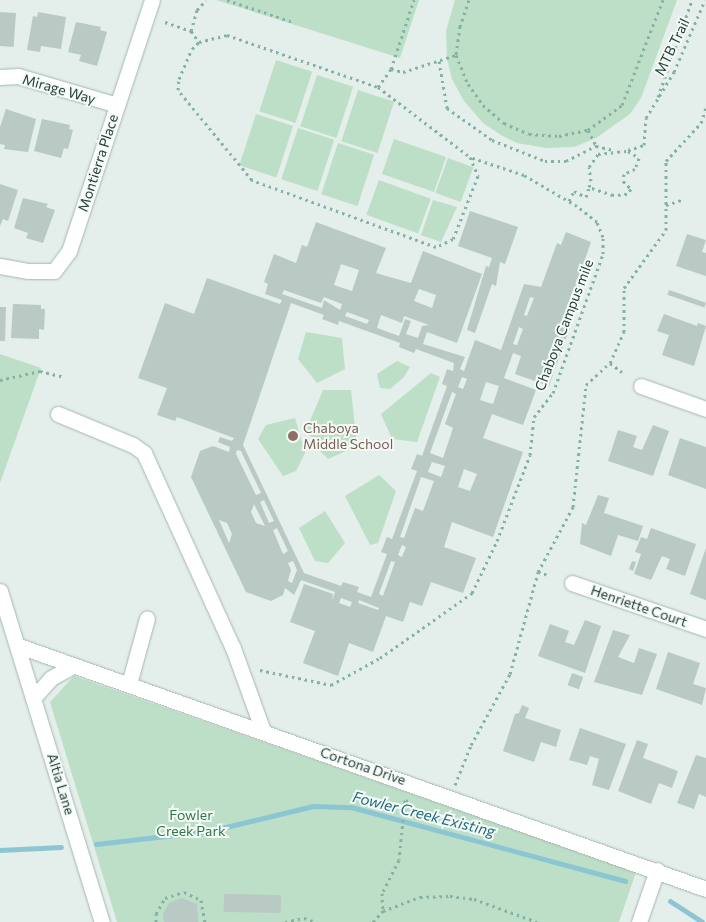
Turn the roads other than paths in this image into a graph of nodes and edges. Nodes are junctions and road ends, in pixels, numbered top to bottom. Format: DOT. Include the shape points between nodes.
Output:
graph roads {
  1 [pos="152,0"];
  2 [pos="0,77"];
  3 [pos="117,105"];
  4 [pos="0,266"];
  5 [pos="641,386"];
  6 [pos="706,409"];
  7 [pos="58,414"];
  8 [pos="572,583"];
  9 [pos="0,591"];
  10 [pos="148,618"];
  11 [pos="706,629"];
  12 [pos="19,646"];
  13 [pos="74,665"];
  14 [pos="129,684"];
  15 [pos="34,697"];
  16 [pos="263,731"];
  17 [pos="657,870"];
  18 [pos="706,888"];
  19 [pos="102,922"];
  20 [pos="639,922"];
  1 -- 3 [label="street, Montierra Place"];
  2 -- 3 [label="street, Mirage Way" via="18,76"];
  3 -- 4 [label="street, Montierra Place" via="69,251 54,271"];
  5 -- 6 [label="street"];
  7 -- 16 [label="street" via="133,444 144,453 233,648"];
  8 -- 11 [label="street, Henriette Court"];
  9 -- 12 [label="street, Altia Lane"];
  10 -- 14 [label="street"];
  12 -- 13 [label="street, Cortona Drive"];
  12 -- 15 [label="street, Altia Lane"];
  13 -- 14 [label="street, Cortona Drive"];
  13 -- 15 [label="street" via="50,678"];
  14 -- 16 [label="street, Cortona Drive"];
  15 -- 19 [label="street, Altia Lane"];
  16 -- 17 [label="street, Cortona Drive"];
  17 -- 18 [label="street, Cortona Drive"];
  17 -- 20 [label="street"];
}
